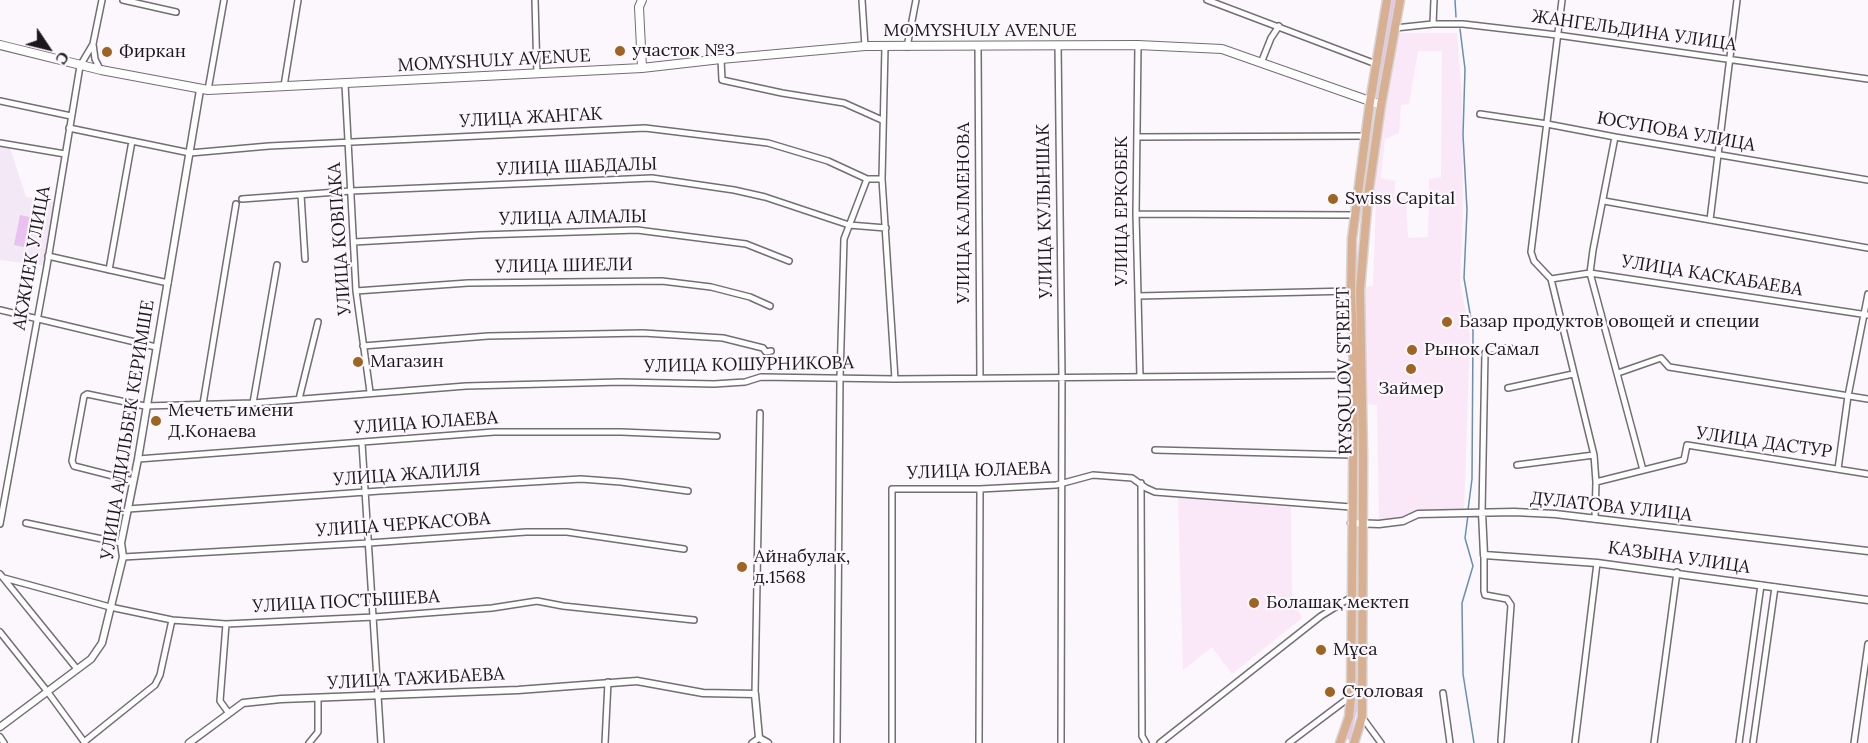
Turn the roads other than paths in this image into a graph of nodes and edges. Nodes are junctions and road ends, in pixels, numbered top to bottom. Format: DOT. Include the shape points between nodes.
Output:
graph roads {
  1 [pos="102,0"];
  2 [pos="123,0"];
  3 [pos="224,0"];
  4 [pos="298,0"];
  5 [pos="535,0"];
  6 [pos="642,0"];
  7 [pos="862,0"];
  8 [pos="916,0"];
  9 [pos="1206,0"];
  10 [pos="1387,0"];
  11 [pos="1400,0"];
  12 [pos="1434,0"];
  13 [pos="1562,0"];
  14 [pos="1737,0"];
  15 [pos="176,12"];
  16 [pos="1433,24"];
  17 [pos="1279,26"];
  18 [pos="1395,28"];
  19 [pos="1557,35"];
  20 [pos="93,44"];
  21 [pos="0,45"];
  22 [pos="1058,45"];
  23 [pos="1138,45"];
  24 [pos="865,46"];
  25 [pos="885,47"];
  26 [pos="907,47"];
  27 [pos="978,47"];
  28 [pos="721,59"];
  29 [pos="1728,60"];
  30 [pos="1261,63"];
  31 [pos="1376,64"];
  32 [pos="80,66"];
  33 [pos="642,68"];
  34 [pos="101,70"];
  35 [pos="537,74"];
  36 [pos="1868,79"];
  37 [pos="345,84"];
  38 [pos="284,86"];
  39 [pos="204,90"];
  40 [pos="0,101"];
  41 [pos="1370,102"];
  42 [pos="1381,105"];
  43 [pos="1480,114"];
  44 [pos="71,116"];
  45 [pos="882,120"];
  46 [pos="1547,124"];
  47 [pos="69,128"];
  48 [pos="1367,136"];
  49 [pos="1137,137"];
  50 [pos="1615,138"];
  51 [pos="132,141"];
  52 [pos="0,143"];
  53 [pos="348,143"];
  54 [pos="190,153"];
  55 [pos="65,154"];
  56 [pos="1719,154"];
  57 [pos="882,178"];
  58 [pos="867,179"];
  59 [pos="1868,180"];
  60 [pos="351,191"];
  61 [pos="301,195"];
  62 [pos="242,199"];
  63 [pos="1604,201"];
  64 [pos="237,204"];
  65 [pos="1136,214"];
  66 [pos="1355,215"];
  67 [pos="1710,220"];
  68 [pos="849,225"];
  69 [pos="886,228"];
  70 [pos="1363,238"];
  71 [pos="1352,239"];
  72 [pos="354,242"];
  73 [pos="1868,248"];
  74 [pos="48,256"];
  75 [pos="305,259"];
  76 [pos="789,261"];
  77 [pos="277,265"];
  78 [pos="109,270"];
  79 [pos="1590,273"];
  80 [pos="1551,279"];
  81 [pos="168,283"];
  82 [pos="356,291"];
  83 [pos="1351,291"];
  84 [pos="1868,294"];
  85 [pos="1138,296"];
  86 [pos="770,306"];
  87 [pos="0,309"];
  88 [pos="1866,315"];
  89 [pos="37,318"];
  90 [pos="318,322"];
  91 [pos="363,346"];
  92 [pos="156,347"];
  93 [pos="1510,348"];
  94 [pos="771,351"];
  95 [pos="1618,373"];
  96 [pos="1573,374"];
  97 [pos="1354,375"];
  98 [pos="1062,377"];
  99 [pos="1140,377"];
  100 [pos="840,378"];
  101 [pos="980,378"];
  102 [pos="895,379"];
  103 [pos="1508,388"];
  104 [pos="370,392"];
  105 [pos="1848,396"];
  106 [pos="299,399"];
  107 [pos="1868,399"];
  108 [pos="254,403"];
  109 [pos="203,404"];
  110 [pos="145,406"];
  111 [pos="760,413"];
  112 [pos="717,436"];
  113 [pos="362,442"];
  114 [pos="1155,450"];
  115 [pos="1352,455"];
  116 [pos="1594,456"];
  117 [pos="138,459"];
  118 [pos="1517,465"];
  119 [pos="1838,469"];
  120 [pos="1643,470"];
  121 [pos="1868,474"];
  122 [pos="133,481"];
  123 [pos="1596,482"];
  124 [pos="1062,483"];
  125 [pos="1141,483"];
  126 [pos="980,489"];
  127 [pos="688,491"];
  128 [pos="365,492"];
  129 [pos="1351,507"];
  130 [pos="128,509"];
  131 [pos="1482,512"];
  132 [pos="1595,519"];
  133 [pos="26,523"];
  134 [pos="1351,523"];
  135 [pos="0,524"];
  136 [pos="1362,524"];
  137 [pos="121,543"];
  138 [pos="369,543"];
  139 [pos="684,549"];
  140 [pos="1868,551"];
  141 [pos="1484,555"];
  142 [pos="123,557"];
  143 [pos="1597,563"];
  144 [pos="1677,572"];
  145 [pos="2,576"];
  146 [pos="1761,585"];
  147 [pos="1775,587"];
  148 [pos="1350,598"];
  149 [pos="1868,600"];
  150 [pos="110,607"];
  151 [pos="374,617"];
  152 [pos="172,620"];
  153 [pos="694,620"];
  154 [pos="226,624"];
  155 [pos="0,632"];
  156 [pos="1868,644"];
  157 [pos="77,669"];
  158 [pos="609,682"];
  159 [pos="47,691"];
  160 [pos="1443,693"];
  161 [pos="755,694"];
  162 [pos="380,696"];
  163 [pos="1351,697"];
  164 [pos="318,699"];
  165 [pos="228,712"];
  166 [pos="1362,717"];
  167 [pos="0,727"];
  168 [pos="0,737"];
  169 [pos="759,738"];
  170 [pos="1501,741"];
  171 [pos="84,742"];
  172 [pos="1342,742"];
  173 [pos="4,743"];
  174 [pos="189,743"];
  175 [pos="309,743"];
  176 [pos="381,743"];
  177 [pos="605,743"];
  178 [pos="752,743"];
  179 [pos="768,743"];
  180 [pos="837,743"];
  181 [pos="892,743"];
  182 [pos="980,743"];
  183 [pos="1061,743"];
  184 [pos="1146,743"];
  185 [pos="1160,743"];
  186 [pos="1289,743"];
  187 [pos="1354,743"];
  188 [pos="1382,743"];
  189 [pos="1450,743"];
  190 [pos="1575,743"];
  191 [pos="1654,743"];
  192 [pos="1739,743"];
  193 [pos="1753,743"];
  194 [pos="1854,743"];
  1 -- 20 [label="street, АКЖИЕК УЛИЦА"];
  2 -- 15 [label="street"];
  3 -- 39 [label="street"];
  4 -- 38 [label="street"];
  5 -- 35 [label="street"];
  6 -- 33 [label="main road"];
  7 -- 24 [label="street"];
  8 -- 26 [label="street"];
  9 -- 17 [label="street"];
  10 -- 31 [label="main road, RYSQULOV STREET"];
  11 -- 18 [label="main road, RYSQULOV STREET"];
  12 -- 16 [label="street"];
  13 -- 19 [label="street"];
  14 -- 29 [label="street"];
  16 -- 18 [label="street, ЖАНГЕЛЬДИНА УЛИЦА"];
  16 -- 19 [label="street, ЖАНГЕЛЬДИНА УЛИЦА"];
  17 -- 30 [label="street"];
  17 -- 31 [label="street"];
  18 -- 42 [label="main road, RYSQULOV STREET"];
  19 -- 29 [label="street, ЖАНГЕЛЬДИНА УЛИЦА"];
  19 -- 46 [label="street"];
  20 -- 32 [label="street, АКЖИЕК УЛИЦА"];
  20 -- 34 [label="street"];
  21 -- 32 [label="main road, MOMYSHULY AVENUE"];
  22 -- 23 [label="main road, MOMYSHULY AVENUE"];
  22 -- 27 [label="main road, MOMYSHULY AVENUE"];
  22 -- 98 [label="street, УЛИЦА КУЛЫНШАК"];
  23 -- 30 [label="main road, MOMYSHULY AVENUE" via="1221,49"];
  23 -- 49 [label="street, УЛИЦА ЕРКОБЕК"];
  24 -- 25 [label="main road, MOMYSHULY AVENUE"];
  24 -- 28 [label="main road, MOMYSHULY AVENUE"];
  25 -- 26 [label="main road, MOMYSHULY AVENUE"];
  25 -- 45 [label="street"];
  26 -- 27 [label="main road, MOMYSHULY AVENUE"];
  27 -- 101 [label="street, УЛИЦА КАЛМЕНОВА"];
  28 -- 33 [label="main road, MOMYSHULY AVENUE"];
  28 -- 45 [label="street" via="722,80 844,103"];
  29 -- 36 [label="street, ЖАНГЕЛЬДИНА УЛИЦА"];
  29 -- 56 [label="street"];
  30 -- 41 [label="main road, MOMYSHULY AVENUE"];
  31 -- 41 [label="main road, RYSQULOV STREET"];
  32 -- 34 [label="main road, MOMYSHULY AVENUE"];
  32 -- 44 [label="street, АКЖИЕК УЛИЦА"];
  33 -- 35 [label="main road, MOMYSHULY AVENUE"];
  34 -- 39 [label="main road, MOMYSHULY AVENUE"];
  35 -- 37 [label="main road, MOMYSHULY AVENUE"];
  37 -- 38 [label="main road, MOMYSHULY AVENUE"];
  37 -- 53 [label="street, УЛИЦА КОВПАКА"];
  38 -- 39 [label="main road, MOMYSHULY AVENUE"];
  39 -- 54 [label="street, УЛИЦА АДИЛЬБЕК КЕРИМШЕ"];
  40 -- 44 [label="street"];
  41 -- 42 [label="main road, MOMYSHULY AVENUE"];
  41 -- 48 [label="main road, RYSQULOV STREET"];
  42 -- 70 [label="main road, RYSQULOV STREET"];
  43 -- 46 [label="street, ЮСУПОВА УЛИЦА"];
  44 -- 47 [label="street, АКЖИЕК УЛИЦА"];
  45 -- 57 [label="street"];
  46 -- 50 [label="street, ЮСУПОВА УЛИЦА"];
  46 -- 80 [label="street" via="1531,252"];
  47 -- 51 [label="street, УЛИЦА ЖАНГАК"];
  47 -- 55 [label="street, АКЖИЕК УЛИЦА"];
  48 -- 49 [label="street"];
  48 -- 66 [label="main road, RYSQULOV STREET"];
  49 -- 65 [label="street, УЛИЦА ЕРКОБЕК"];
  50 -- 56 [label="street, ЮСУПОВА УЛИЦА"];
  50 -- 63 [label="street"];
  51 -- 54 [label="street, УЛИЦА ЖАНГАК"];
  51 -- 78 [label="street"];
  52 -- 55 [label="street"];
  53 -- 54 [label="street, УЛИЦА ЖАНГАК"];
  53 -- 58 [label="street, УЛИЦА ЖАНГАК" via="645,128 768,143 828,161"];
  53 -- 60 [label="street, УЛИЦА КОВПАКА"];
  54 -- 81 [label="street, УЛИЦА АДИЛЬБЕК КЕРИМШЕ"];
  55 -- 74 [label="street, АКЖИЕК УЛИЦА"];
  56 -- 59 [label="street, ЮСУПОВА УЛИЦА"];
  56 -- 67 [label="street"];
  57 -- 58 [label="street"];
  57 -- 69 [label="street"];
  58 -- 68 [label="street"];
  60 -- 61 [label="street, УЛИЦА ШАБДАЛЫ"];
  60 -- 68 [label="street, УЛИЦА ШАБДАЛЫ" via="652,178 765,197"];
  60 -- 72 [label="street, УЛИЦА КОВПАКА"];
  61 -- 62 [label="street, УЛИЦА ШАБДАЛЫ"];
  61 -- 75 [label="street"];
  63 -- 67 [label="street"];
  63 -- 79 [label="street"];
  64 -- 109 [label="street"];
  65 -- 66 [label="street"];
  65 -- 85 [label="street, УЛИЦА ЕРКОБЕК"];
  66 -- 71 [label="main road, RYSQULOV STREET"];
  67 -- 73 [label="street"];
  68 -- 69 [label="street, УЛИЦА ШАБДАЛЫ"];
  68 -- 100 [label="street" via="844,239"];
  69 -- 102 [label="street"];
  70 -- 71 [label="main road"];
  70 -- 136 [label="main road, RYSQULOV STREET"];
  71 -- 83 [label="main road, RYSQULOV STREET"];
  72 -- 76 [label="street, УЛИЦА АЛМАЛЫ" via="637,230 746,244"];
  72 -- 82 [label="street, УЛИЦА КОВПАКА"];
  74 -- 78 [label="street"];
  74 -- 89 [label="street, АКЖИЕК УЛИЦА"];
  77 -- 108 [label="street"];
  78 -- 81 [label="street"];
  79 -- 80 [label="street, УЛИЦА КАСКАБАЕВА"];
  79 -- 88 [label="street, УЛИЦА КАСКАБАЕВА"];
  79 -- 95 [label="street"];
  80 -- 96 [label="street"];
  81 -- 92 [label="street, УЛИЦА АДИЛЬБЕК КЕРИМШЕ"];
  82 -- 86 [label="street, УЛИЦА ШИЕЛИ" via="468,283 640,280 711,287"];
  82 -- 91 [label="street, УЛИЦА КОВПАКА"];
  83 -- 85 [label="street"];
  83 -- 97 [label="main road, RYSQULOV STREET"];
  84 -- 88 [label="street"];
  85 -- 99 [label="street, УЛИЦА ЕРКОБЕК"];
  87 -- 89 [label="street"];
  88 -- 105 [label="street"];
  89 -- 92 [label="street"];
  89 -- 135 [label="street, АКЖИЕК УЛИЦА"];
  90 -- 106 [label="street"];
  91 -- 94 [label="street" via="488,336 643,333 723,338"];
  91 -- 104 [label="street, УЛИЦА КОВПАКА"];
  92 -- 110 [label="street, УЛИЦА АДИЛЬБЕК КЕРИМШЕ"];
  93 -- 131 [label="street" via="1489,349 1485,353"];
  95 -- 105 [label="street" via="1661,358 1670,367"];
  95 -- 120 [label="street"];
  96 -- 103 [label="street"];
  96 -- 116 [label="street"];
  97 -- 99 [label="street, УЛИЦА КОШУРНИКОВА"];
  97 -- 115 [label="main road, RYSQULOV STREET"];
  98 -- 99 [label="street, УЛИЦА КОШУРНИКОВА"];
  98 -- 101 [label="street, УЛИЦА КОШУРНИКОВА"];
  98 -- 124 [label="street, УЛИЦА КУЛЫНШАК"];
  100 -- 102 [label="street, УЛИЦА КОШУРНИКОВА"];
  100 -- 104 [label="street, УЛИЦА КОШУРНИКОВА" via="761,377 714,384 561,383"];
  100 -- 180 [label="street"];
  101 -- 102 [label="street, УЛИЦА КОШУРНИКОВА"];
  104 -- 106 [label="street, УЛИЦА КОШУРНИКОВА"];
  105 -- 107 [label="street"];
  105 -- 119 [label="street"];
  106 -- 108 [label="street, УЛИЦА КОШУРНИКОВА"];
  108 -- 109 [label="street, УЛИЦА КОШУРНИКОВА"];
  109 -- 110 [label="street, УЛИЦА КОШУРНИКОВА"];
  110 -- 117 [label="street, УЛИЦА АДИЛЬБЕК КЕРИМШЕ"];
  110 -- 122 [label="street, УЛИЦА КОШУРНИКОВА" via="84,396 72,461 74,466"];
  111 -- 161 [label="street"];
  112 -- 113 [label="street, УЛИЦА ЮЛАЕВА" via="494,432"];
  113 -- 117 [label="street, УЛИЦА ЮЛАЕВА"];
  113 -- 128 [label="street"];
  114 -- 115 [label="street"];
  115 -- 129 [label="main road, RYSQULOV STREET"];
  116 -- 118 [label="street"];
  116 -- 123 [label="street"];
  117 -- 122 [label="street, УЛИЦА АДИЛЬБЕК КЕРИМШЕ"];
  119 -- 120 [label="street, УЛИЦА ДАСТУР" via="1687,445 1684,460"];
  119 -- 121 [label="street, УЛИЦА ДАСТУР"];
  120 -- 123 [label="street, УЛИЦА ДАСТУР"];
  122 -- 130 [label="street, УЛИЦА АДИЛЬБЕК КЕРИМШЕ"];
  123 -- 132 [label="street"];
  124 -- 125 [label="street, УЛИЦА ЮЛАЕВА" via="1093,475 1132,478"];
  124 -- 126 [label="street, УЛИЦА ЮЛАЕВА"];
  124 -- 183 [label="street"];
  125 -- 129 [label="street, УЛИЦА ЮЛАЕВА" via="1155,492"];
  125 -- 184 [label="street" via="1142,736"];
  126 -- 181 [label="street, УЛИЦА ЮЛАЕВА" via="892,489"];
  126 -- 182 [label="street"];
  127 -- 128 [label="street, УЛИЦА ЖАЛИЛЯ" via="580,479"];
  128 -- 130 [label="street, УЛИЦА ЖАЛИЛЯ"];
  128 -- 138 [label="street"];
  129 -- 134 [label="main road, RYSQULOV STREET"];
  130 -- 137 [label="street, УЛИЦА АДИЛЬБЕК КЕРИМШЕ"];
  131 -- 132 [label="street, ДУЛАТОВА УЛИЦА"];
  131 -- 136 [label="street, ДУЛАТОВА УЛИЦА" via="1418,514 1403,521"];
  131 -- 141 [label="street"];
  132 -- 140 [label="street, ДУЛАТОВА УЛИЦА"];
  133 -- 137 [label="street"];
  134 -- 136 [label="street, ДУЛАТОВА УЛИЦА"];
  134 -- 148 [label="main road, RYSQULOV STREET"];
  136 -- 166 [label="main road, RYSQULOV STREET"];
  137 -- 142 [label="street, УЛИЦА АДИЛЬБЕК КЕРИМШЕ"];
  138 -- 139 [label="street, УЛИЦА ЧЕРКАСОВА" via="567,532"];
  138 -- 142 [label="street, УЛИЦА ЧЕРКАСОВА"];
  138 -- 151 [label="street"];
  141 -- 143 [label="street, КАЗЫНА УЛИЦА"];
  141 -- 170 [label="street" via="1485,595 1507,599 1511,604"];
  142 -- 150 [label="street, УЛИЦА АДИЛЬБЕК КЕРИМШЕ"];
  143 -- 144 [label="street, КАЗЫНА УЛИЦА"];
  143 -- 190 [label="street"];
  144 -- 146 [label="street, КАЗЫНА УЛИЦА"];
  144 -- 191 [label="street"];
  145 -- 150 [label="street, УЛИЦА ПОСТЫШЕВА"];
  145 -- 157 [label="street"];
  146 -- 147 [label="street, КАЗЫНА УЛИЦА"];
  146 -- 192 [label="street"];
  147 -- 149 [label="street, КАЗЫНА УЛИЦА"];
  147 -- 193 [label="street"];
  148 -- 163 [label="main road, RYSQULOV STREET"];
  148 -- 185 [label="street" via="1321,616"];
  150 -- 152 [label="street, УЛИЦА ПОСТЫШЕВА"];
  150 -- 157 [label="street, УЛИЦА АДИЛЬБЕК КЕРИМШЕ" via="102,643 91,659"];
  151 -- 153 [label="street, УЛИЦА ПОСТЫШЕВА" via="537,601"];
  151 -- 154 [label="street, УЛИЦА ПОСТЫШЕВА"];
  151 -- 162 [label="street"];
  152 -- 154 [label="street, УЛИЦА ПОСТЫШЕВА"];
  152 -- 171 [label="street" via="160,675 154,685"];
  154 -- 165 [label="street" via="220,701"];
  155 -- 159 [label="street"];
  156 -- 194 [label="street"];
  157 -- 159 [label="street, УЛИЦА АДИЛЬБЕК КЕРИМШЕ"];
  158 -- 161 [label="street, УЛИЦА ТАЖИБАЕВА" via="637,681 703,693"];
  158 -- 162 [label="street, УЛИЦА ТАЖИБАЕВА"];
  158 -- 177 [label="street"];
  159 -- 167 [label="street, УЛИЦА АДИЛЬБЕК КЕРИМШЕ"];
  159 -- 171 [label="street"];
  160 -- 189 [label="street"];
  161 -- 169 [label="street"];
  162 -- 164 [label="street, УЛИЦА ТАЖИБАЕВА"];
  162 -- 176 [label="street"];
  163 -- 172 [label="main road, RYSQULOV STREET"];
  163 -- 186 [label="street"];
  164 -- 165 [label="street, УЛИЦА ТАЖИБАЕВА" via="243,703"];
  164 -- 175 [label="street" via="318,732"];
  165 -- 174 [label="street, УЛИЦА ТАЖИБАЕВА"];
  166 -- 187 [label="main road, RYSQULOV STREET"];
  166 -- 188 [label="street"];
  168 -- 173 [label="street"];
  169 -- 178 [label="street"];
  169 -- 179 [label="street"];
}
